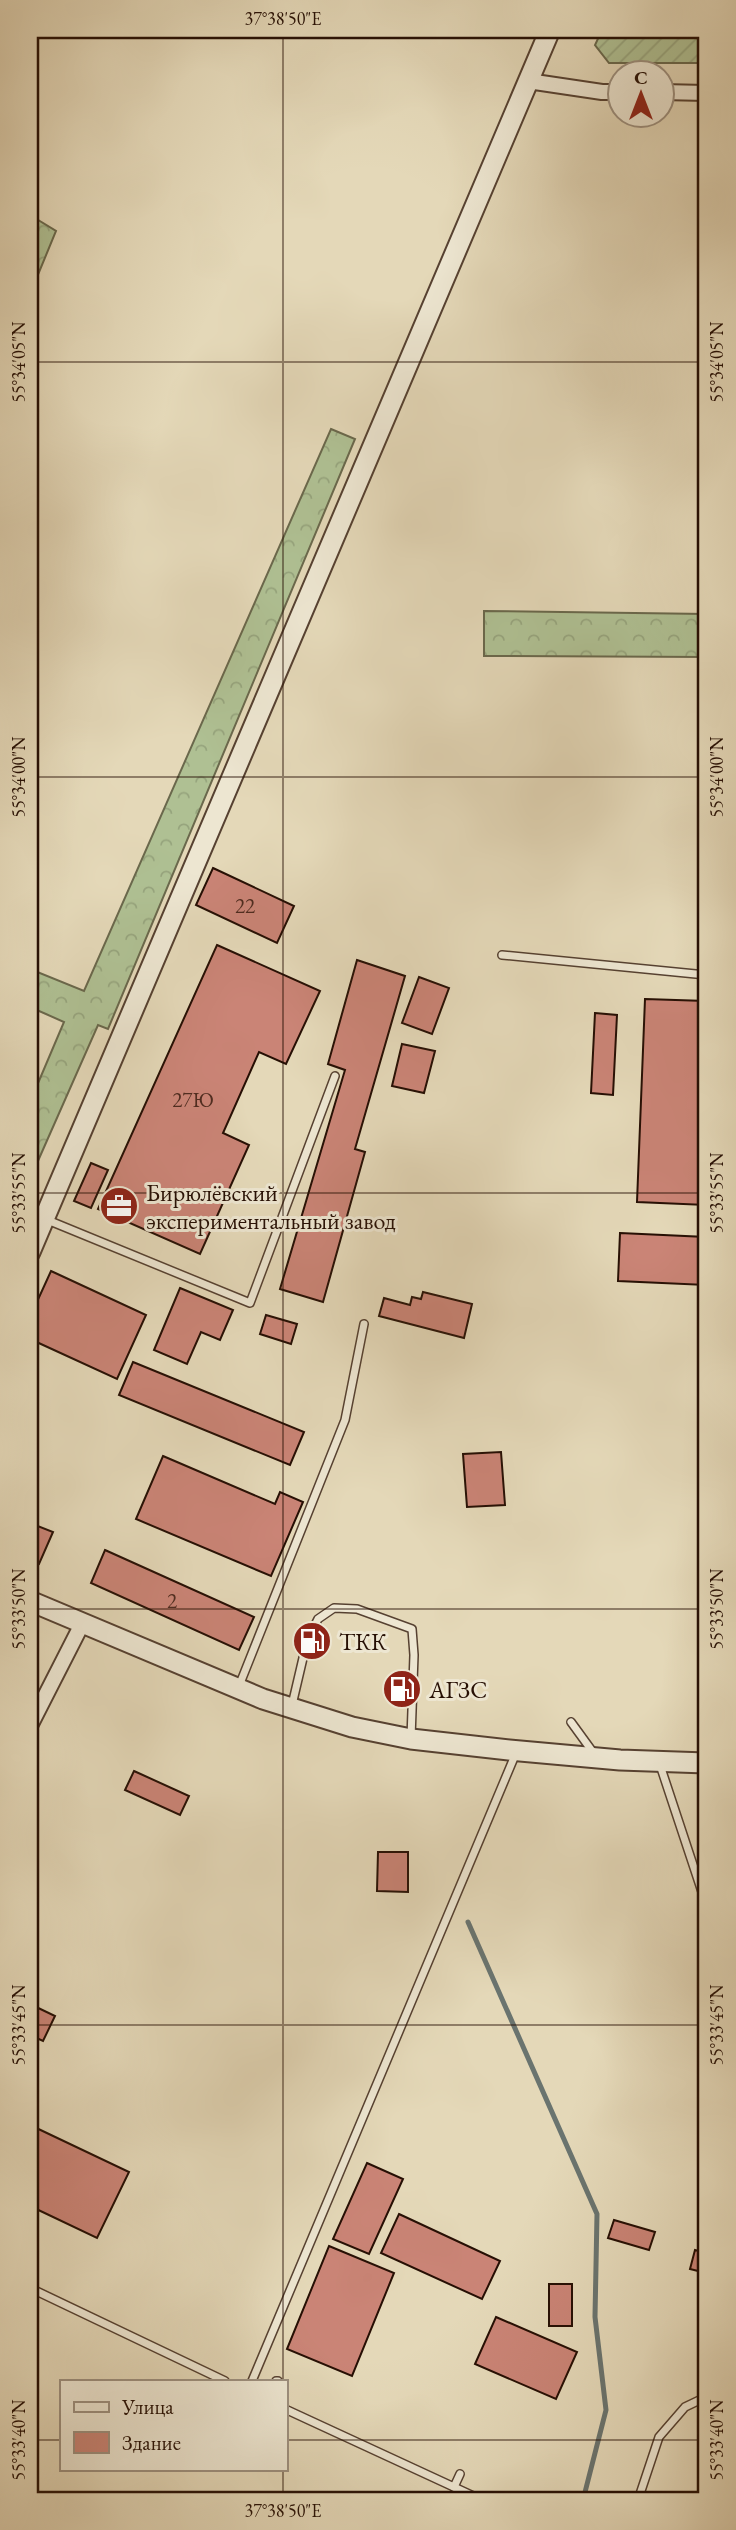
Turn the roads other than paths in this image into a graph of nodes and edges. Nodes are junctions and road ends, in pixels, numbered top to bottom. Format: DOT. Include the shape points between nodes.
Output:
graph roads {
  1 [pos="550,30"];
  2 [pos="528,81"];
  3 [pos="606,92"];
  4 [pos="676,92"];
  5 [pos="706,93"];
  6 [pos="502,955"];
  7 [pos="706,975"];
  8 [pos="335,1076"];
  9 [pos="44,1219"];
  10 [pos="30,1252"];
  11 [pos="364,1324"];
  12 [pos="30,1601"];
  13 [pos="82,1624"];
  14 [pos="238,1688"];
  15 [pos="291,1709"];
  16 [pos="571,1722"];
  17 [pos="30,1726"];
  18 [pos="411,1739"];
  19 [pos="517,1751"];
  20 [pos="597,1758"];
  21 [pos="659,1761"];
  22 [pos="706,1763"];
  23 [pos="706,1904"];
  24 [pos="30,2288"];
  25 [pos="223,2380"];
  26 [pos="252,2380"];
  27 [pos="706,2397"];
  28 [pos="287,2410"];
  29 [pos="460,2474"];
  30 [pos="454,2487"];
  31 [pos="482,2500"];
  32 [pos="638,2500"];
  1 -- 2 [label="street"];
  2 -- 3 [label="street"];
  2 -- 9 [label="street"];
  4 -- 5 [label="street"];
  6 -- 7 [label="lane"];
  8 -- 9 [label="lane" via="250,1303"];
  9 -- 10 [label="street"];
  11 -- 14 [label="lane" via="345,1420"];
  12 -- 13 [label="street"];
  13 -- 14 [label="street"];
  13 -- 17 [label="street"];
  14 -- 15 [label="street"];
  15 -- 18 [label="street"];
  15 -- 18 [label="lane" via="307,1641 318,1619 334,1608 357,1609 412,1629"];
  16 -- 20 [label="lane"];
  18 -- 19 [label="street"];
  19 -- 20 [label="street"];
  19 -- 26 [label="lane"];
  20 -- 21 [label="street"];
  21 -- 22 [label="street"];
  21 -- 23 [label="lane"];
  24 -- 25 [label="lane"];
  27 -- 32 [label="lane" via="685,2407 659,2437"];
  28 -- 30 [label="lane"];
  29 -- 30 [label="lane"];
  30 -- 31 [label="lane"];
}
